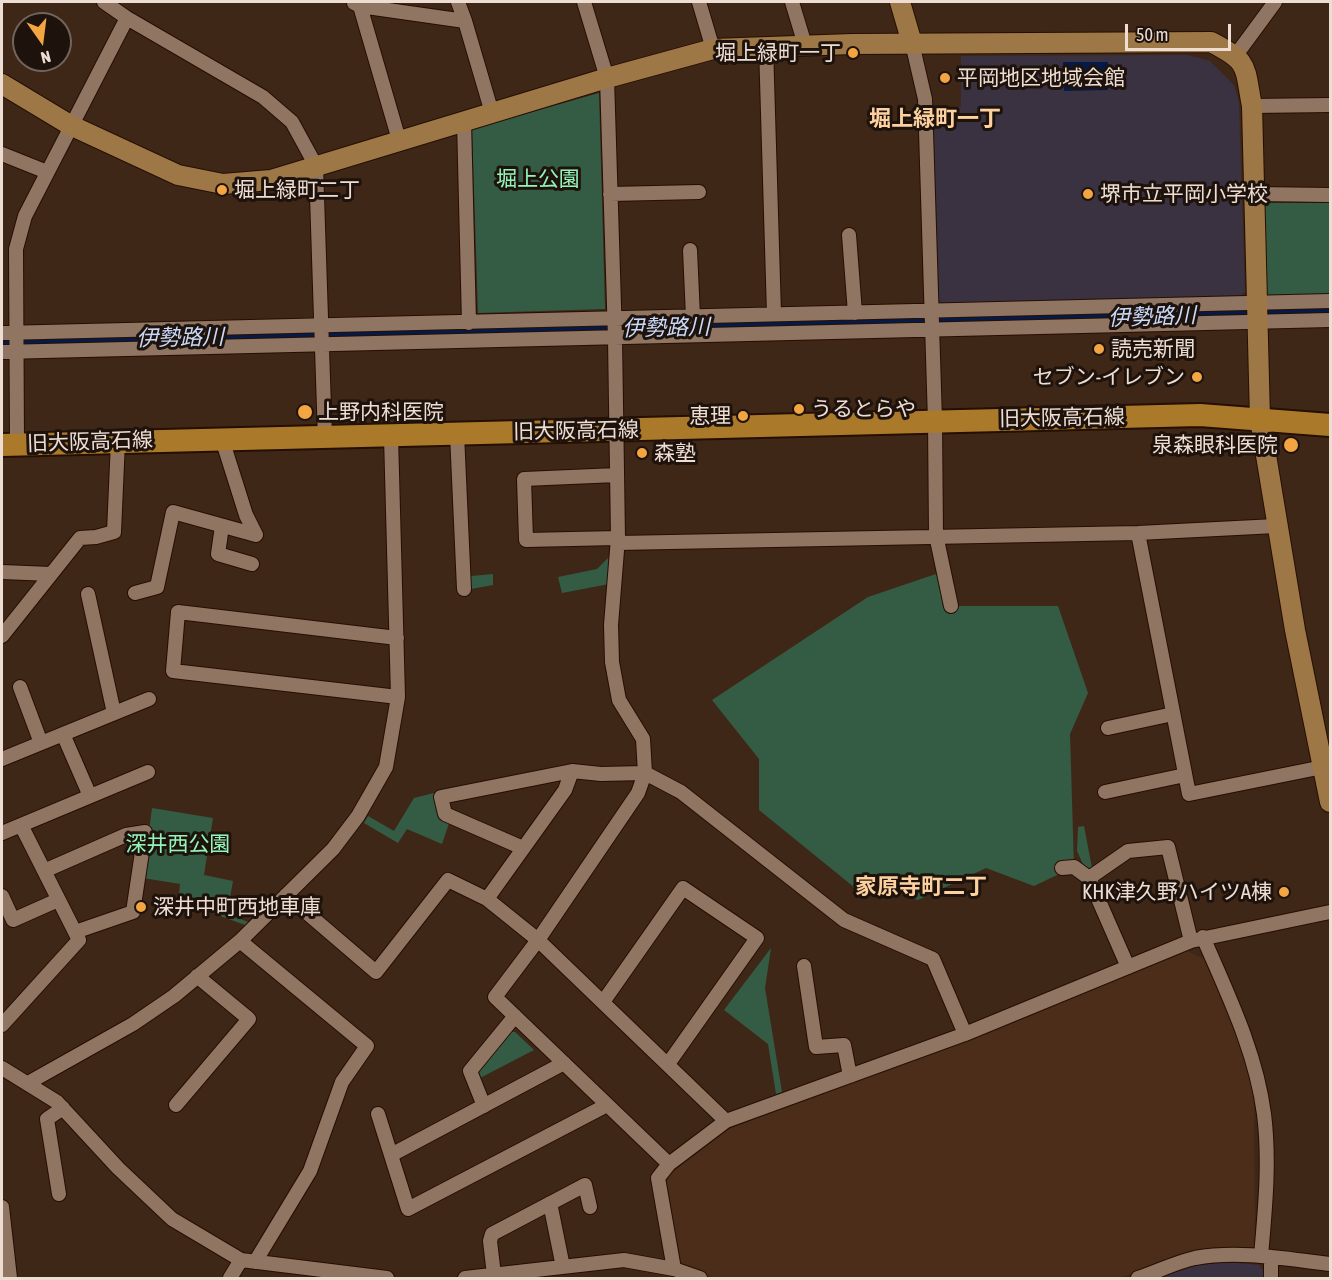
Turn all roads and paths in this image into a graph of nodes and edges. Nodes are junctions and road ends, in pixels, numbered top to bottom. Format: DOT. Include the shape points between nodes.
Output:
graph roads {
  1 [pos="104,2"];
  2 [pos="458,2"];
  3 [pos="585,2"];
  4 [pos="699,2"];
  5 [pos="792,2"];
  6 [pos="900,2"];
  7 [pos="1275,2"];
  8 [pos="356,4"];
  9 [pos="126,18"];
  10 [pos="465,21"];
  11 [pos="912,43"];
  12 [pos="805,45"];
  13 [pos="766,46"];
  14 [pos="713,49"];
  15 [pos="1236,55"];
  16 [pos="607,78"];
  17 [pos="2,84"];
  18 [pos="1330,105"];
  19 [pos="1252,106"];
  20 [pos="492,113"];
  21 [pos="464,121"];
  22 [pos="70,125"];
  23 [pos="399,140"];
  24 [pos="2,154"];
  25 [pos="316,166"];
  26 [pos="47,172"];
  27 [pos="699,192"];
  28 [pos="610,194"];
  29 [pos="1255,194"];
  30 [pos="1330,195"];
  31 [pos="849,235"];
  32 [pos="2,248"];
  33 [pos="16,249"];
  34 [pos="690,250"];
  35 [pos="1330,301"];
  36 [pos="1258,312"];
  37 [pos="855,313"];
  38 [pos="774,314"];
  39 [pos="693,317"];
  40 [pos="614,320"];
  41 [pos="1330,320"];
  42 [pos="931,321"];
  43 [pos="469,323"];
  44 [pos="322,327"];
  45 [pos="2,333"];
  46 [pos="17,333"];
  47 [pos="615,337"];
  48 [pos="323,343"];
  49 [pos="17,351"];
  50 [pos="2,352"];
  51 [pos="1260,419"];
  52 [pos="935,421"];
  53 [pos="1330,425"];
  54 [pos="616,430"];
  55 [pos="457,434"];
  56 [pos="391,436"];
  57 [pos="222,439"];
  58 [pos="325,439"];
  59 [pos="118,441"];
  60 [pos="9,445"];
  61 [pos="617,475"];
  62 [pos="222,526"];
  63 [pos="1276,526"];
  64 [pos="1138,533"];
  65 [pos="936,535"];
  66 [pos="618,541"];
  67 [pos="252,564"];
  68 [pos="2,572"];
  69 [pos="51,574"];
  70 [pos="464,589"];
  71 [pos="135,593"];
  72 [pos="88,594"];
  73 [pos="951,606"];
  74 [pos="2,634"];
  75 [pos="396,638"];
  76 [pos="20,687"];
  77 [pos="398,697"];
  78 [pos="149,699"];
  79 [pos="114,713"];
  80 [pos="1173,714"];
  81 [pos="1108,728"];
  82 [pos="63,734"];
  83 [pos="41,743"];
  84 [pos="2,759"];
  85 [pos="1323,767"];
  86 [pos="572,771"];
  87 [pos="148,772"];
  88 [pos="645,773"];
  89 [pos="1185,775"];
  90 [pos="1105,792"];
  91 [pos="90,796"];
  92 [pos="1330,802"];
  93 [pos="21,825"];
  94 [pos="2,833"];
  95 [pos="524,849"];
  96 [pos="1062,868"];
  97 [pos="44,871"];
  98 [pos="1089,878"];
  99 [pos="286,895"];
  100 [pos="2,896"];
  101 [pos="487,899"];
  102 [pos="58,900"];
  103 [pos="1330,912"];
  104 [pos="75,932"];
  105 [pos="538,939"];
  106 [pos="1197,939"];
  107 [pos="240,941"];
  108 [pos="804,966"];
  109 [pos="1128,967"];
  110 [pos="197,976"];
  111 [pos="603,1002"];
  112 [pos="515,1016"];
  113 [pos="2,1025"];
  114 [pos="964,1034"];
  115 [pos="564,1063"];
  116 [pos="668,1064"];
  117 [pos="2,1068"];
  118 [pos="850,1076"];
  119 [pos="28,1083"];
  120 [pos="176,1105"];
  121 [pos="607,1105"];
  122 [pos="484,1106"];
  123 [pos="63,1107"];
  124 [pos="378,1114"];
  125 [pos="726,1121"];
  126 [pos="391,1155"];
  127 [pos="669,1164"];
  128 [pos="59,1194"];
  129 [pos="550,1203"];
  130 [pos="2,1207"];
  131 [pos="590,1207"];
  132 [pos="2,1212"];
  133 [pos="1266,1257"];
  134 [pos="248,1261"];
  135 [pos="1330,1264"];
  136 [pos="563,1267"];
  137 [pos="674,1269"];
  138 [pos="321,1275"];
  139 [pos="494,1275"];
  140 [pos="10,1278"];
  141 [pos="230,1278"];
  142 [pos="387,1278"];
  143 [pos="465,1278"];
  144 [pos="700,1278"];
  145 [pos="1138,1278"];
  146 [pos="1271,1278"];
  1 -- 9 [label="street"];
  2 -- 10 [label="street"];
  3 -- 16 [label="street"];
  4 -- 14 [label="street"];
  5 -- 12 [label="street"];
  6 -- 11 [label="street"];
  7 -- 15 [label="street"];
  8 -- 10 [label="street"];
  8 -- 23 [label="street"];
  9 -- 22 [label="street"];
  9 -- 25 [label="street" via="263,97 292,122"];
  10 -- 20 [label="street"];
  11 -- 12 [label="street"];
  11 -- 15 [label="street" via="1211,42"];
  11 -- 42 [label="street" via="925,99"];
  12 -- 13 [label="street"];
  13 -- 14 [label="street"];
  13 -- 38 [label="street"];
  14 -- 16 [label="street"];
  15 -- 19 [label="street" via="1244,65"];
  16 -- 20 [label="street"];
  16 -- 28 [label="street"];
  17 -- 22 [label="street"];
  18 -- 19 [label="street"];
  19 -- 29 [label="street"];
  20 -- 21 [label="street"];
  21 -- 23 [label="street"];
  21 -- 43 [label="street"];
  22 -- 25 [label="street" via="198,181 246,184"];
  22 -- 26 [label="street"];
  23 -- 25 [label="street"];
  24 -- 26 [label="street"];
  25 -- 44 [label="street"];
  26 -- 33 [label="street" via="25,216"];
  27 -- 28 [label="street"];
  28 -- 40 [label="street"];
  29 -- 30 [label="street"];
  29 -- 36 [label="street"];
  31 -- 37 [label="street"];
  32 -- 33 [label="street"];
  33 -- 46 [label="street"];
  34 -- 39 [label="street"];
  35 -- 36 [label="street"];
  36 -- 41 [label="street"];
  36 -- 42 [label="street"];
  36 -- 42 [label="street"];
  36 -- 51 [label="street"];
  37 -- 38 [label="street"];
  37 -- 42 [label="street"];
  38 -- 39 [label="street"];
  39 -- 40 [label="street"];
  40 -- 43 [label="street"];
  40 -- 47 [label="street"];
  42 -- 47 [label="street"];
  42 -- 52 [label="street"];
  43 -- 44 [label="street"];
  44 -- 46 [label="street"];
  44 -- 48 [label="street"];
  45 -- 46 [label="street"];
  46 -- 49 [label="street"];
  47 -- 48 [label="street"];
  47 -- 54 [label="street"];
  48 -- 49 [label="street"];
  48 -- 58 [label="street"];
  49 -- 50 [label="street"];
  49 -- 60 [label="street"];
  51 -- 52 [label="main road, 旧大阪高石線" via="1200,415"];
  51 -- 53 [label="main road, 旧大阪高石線"];
  51 -- 63 [label="street"];
  52 -- 54 [label="main road, 旧大阪高石線"];
  52 -- 65 [label="street"];
  54 -- 55 [label="main road, 旧大阪高石線"];
  54 -- 61 [label="street"];
  55 -- 56 [label="main road, 旧大阪高石線"];
  55 -- 70 [label="street"];
  56 -- 58 [label="main road, 旧大阪高石線"];
  56 -- 75 [label="street"];
  57 -- 58 [label="main road, 旧大阪高石線"];
  57 -- 59 [label="main road, 旧大阪高石線"];
  57 -- 62 [label="street" via="256,535"];
  59 -- 60 [label="main road, 旧大阪高石線"];
  59 -- 69 [label="street" via="114,532 80,538"];
  61 -- 66 [label="street"];
  61 -- 66 [label="street" via="524,479 526,540"];
  62 -- 67 [label="street" via="218,555"];
  62 -- 71 [label="street" via="173,512 157,588"];
  63 -- 64 [label="street"];
  63 -- 85 [label="street"];
  64 -- 65 [label="street"];
  64 -- 80 [label="street"];
  65 -- 66 [label="street"];
  65 -- 73 [label="street"];
  66 -- 88 [label="street" via="612,662 619,700 643,739"];
  68 -- 69 [label="street"];
  69 -- 74 [label="street"];
  72 -- 79 [label="street"];
  75 -- 77 [label="street"];
  75 -- 77 [label="street" via="178,612 173,671"];
  76 -- 83 [label="street"];
  77 -- 99 [label="street" via="386,767 333,849"];
  78 -- 79 [label="street"];
  79 -- 82 [label="street"];
  80 -- 81 [label="street"];
  80 -- 89 [label="street"];
  82 -- 83 [label="street"];
  82 -- 91 [label="street"];
  83 -- 84 [label="street"];
  85 -- 89 [label="street" via="1189,794"];
  85 -- 92 [label="street"];
  86 -- 88 [label="street"];
  86 -- 95 [label="street" via="565,790"];
  86 -- 95 [label="street" via="441,797 445,814"];
  87 -- 91 [label="street"];
  88 -- 105 [label="street" via="638,792"];
  88 -- 114 [label="street" via="681,792 844,920 933,958"];
  89 -- 90 [label="street"];
  91 -- 93 [label="street"];
  93 -- 94 [label="street"];
  93 -- 97 [label="street"];
  95 -- 101 [label="street"];
  96 -- 98 [label="street" via="1074,867"];
  97 -- 102 [label="street"];
  97 -- 104 [label="street" via="126,835 145,832 132,912"];
  98 -- 106 [label="street" via="1128,851 1168,847"];
  98 -- 109 [label="street"];
  99 -- 101 [label="street" via="376,972 448,880"];
  99 -- 107 [label="street"];
  100 -- 102 [label="street" via="13,920"];
  101 -- 105 [label="street"];
  102 -- 104 [label="street"];
  103 -- 106 [label="street"];
  104 -- 113 [label="street" via="79,940"];
  105 -- 111 [label="street"];
  105 -- 112 [label="street" via="495,997"];
  106 -- 109 [label="street"];
  106 -- 133 [label="street" via="1247,1038 1264,1115"];
  107 -- 110 [label="street"];
  107 -- 134 [label="street" via="367,1046 342,1082 310,1171"];
  108 -- 118 [label="street" via="816,1047 844,1045"];
  109 -- 114 [label="street"];
  110 -- 119 [label="street" via="133,1024"];
  110 -- 120 [label="street" via="249,1019"];
  111 -- 116 [label="street"];
  111 -- 116 [label="street" via="683,888 757,938"];
  112 -- 115 [label="street"];
  112 -- 122 [label="street" via="470,1071"];
  114 -- 118 [label="street"];
  115 -- 121 [label="street"];
  115 -- 122 [label="street"];
  116 -- 125 [label="street"];
  117 -- 119 [label="street"];
  118 -- 125 [label="street"];
  119 -- 123 [label="street"];
  121 -- 126 [label="street" via="408,1209"];
  121 -- 127 [label="street"];
  122 -- 126 [label="street"];
  123 -- 128 [label="street" via="47,1119"];
  123 -- 134 [label="street" via="117,1168 172,1219"];
  124 -- 126 [label="street"];
  125 -- 127 [label="street"];
  127 -- 137 [label="street" via="658,1178"];
  129 -- 131 [label="street" via="585,1185"];
  129 -- 136 [label="street"];
  129 -- 139 [label="street" via="492,1234 489,1241"];
  130 -- 132 [label="street"];
  132 -- 140 [label="street"];
  133 -- 135 [label="street"];
  133 -- 145 [label="street" via="1194,1258"];
  133 -- 146 [label="street"];
  134 -- 138 [label="street"];
  134 -- 141 [label="street"];
  136 -- 137 [label="street" via="624,1260"];
  136 -- 139 [label="street"];
  137 -- 144 [label="street"];
  138 -- 142 [label="street"];
  139 -- 143 [label="street"];
}
